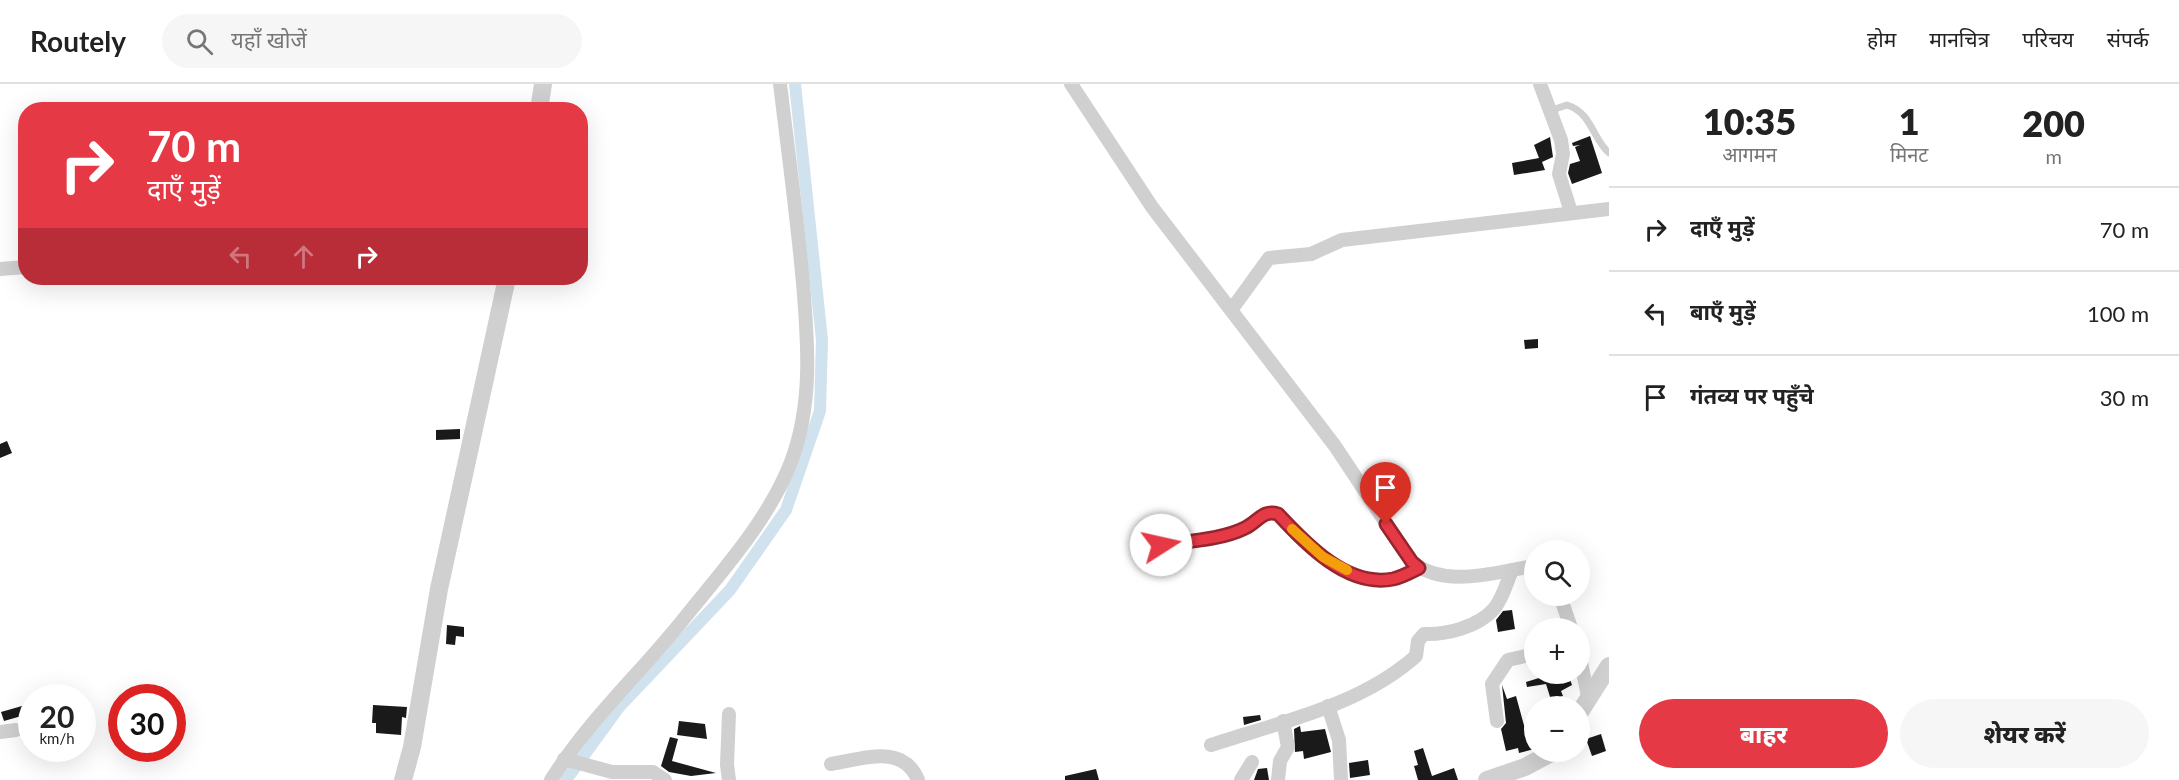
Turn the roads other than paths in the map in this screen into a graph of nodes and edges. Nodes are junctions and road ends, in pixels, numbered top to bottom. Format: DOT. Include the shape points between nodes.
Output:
graph roads {
  1 [pos="543,84"];
  2 [pos="780,84"];
  3 [pos="1071,84"];
  4 [pos="1540,84"];
  5 [pos="540,102"];
  6 [pos="1550,111"];
  7 [pos="1609,153"];
  8 [pos="1609,209"];
  9 [pos="1571,212"];
  10 [pos="18,268"];
  11 [pos="0,269"];
  12 [pos="505,285"];
  13 [pos="1232,309"];
  14 [pos="1161,545"];
  15 [pos="1419,568"];
  16 [pos="1524,568"];
  17 [pos="1512,570"];
  18 [pos="1524,656"];
  19 [pos="1609,666"];
  20 [pos="1589,696"];
  21 [pos="1328,706"];
  22 [pos="729,714"];
  23 [pos="1283,721"];
  24 [pos="1497,721"];
  25 [pos="16,730"];
  26 [pos="0,732"];
  27 [pos="1211,745"];
  28 [pos="567,760"];
  29 [pos="1252,762"];
  30 [pos="1534,762"];
  31 [pos="831,764"];
  32 [pos="403,780"];
  33 [pos="551,780"];
  34 [pos="665,780"];
  35 [pos="729,780"];
  36 [pos="918,780"];
  37 [pos="1241,780"];
  38 [pos="1278,780"];
  39 [pos="1341,780"];
  40 [pos="1489,780"];
  1 -- 5 [label="street"];
  2 -- 28 [label="street" via="799,231 808,356 805,402 791,462 744,543 684,619 588,725"];
  3 -- 13 [label="street" via="1152,207"];
  4 -- 6 [label="street"];
  6 -- 7 [label="lane" via="1567,105 1578,111 1590,121 1598,142"];
  6 -- 9 [label="street" via="1562,140 1559,174"];
  8 -- 9 [label="street"];
  9 -- 13 [label="street" via="1342,240 1311,254 1274,256 1264,262"];
  10 -- 11 [label="street"];
  12 -- 32 [label="street" via="439,589"];
  13 -- 15 [label="street" via="1335,446 1398,543"];
  14 -- 15 [label="street" via="1236,532 1272,512 1323,557 1356,574 1392,579"];
  15 -- 17 [label="street" via="1452,577"];
  16 -- 17 [label="street"];
  17 -- 21 [label="street" via="1498,603 1485,616 1438,635 1424,634 1418,641 1416,656 1399,671"];
  18 -- 24 [label="street" via="1508,660 1492,684"];
  19 -- 20 [label="street"];
  21 -- 23 [label="street"];
  21 -- 39 [label="street" via="1339,740"];
  22 -- 35 [label="street"];
  23 -- 27 [label="street"];
  23 -- 38 [label="street" via="1288,747 1280,761"];
  25 -- 26 [label="street"];
  28 -- 33 [label="street"];
  28 -- 34 [label="street" via="612,772 653,772"];
  29 -- 37 [label="street"];
  30 -- 40 [label="street"];
  31 -- 36 [label="street" via="894,756 908,762"];
}
